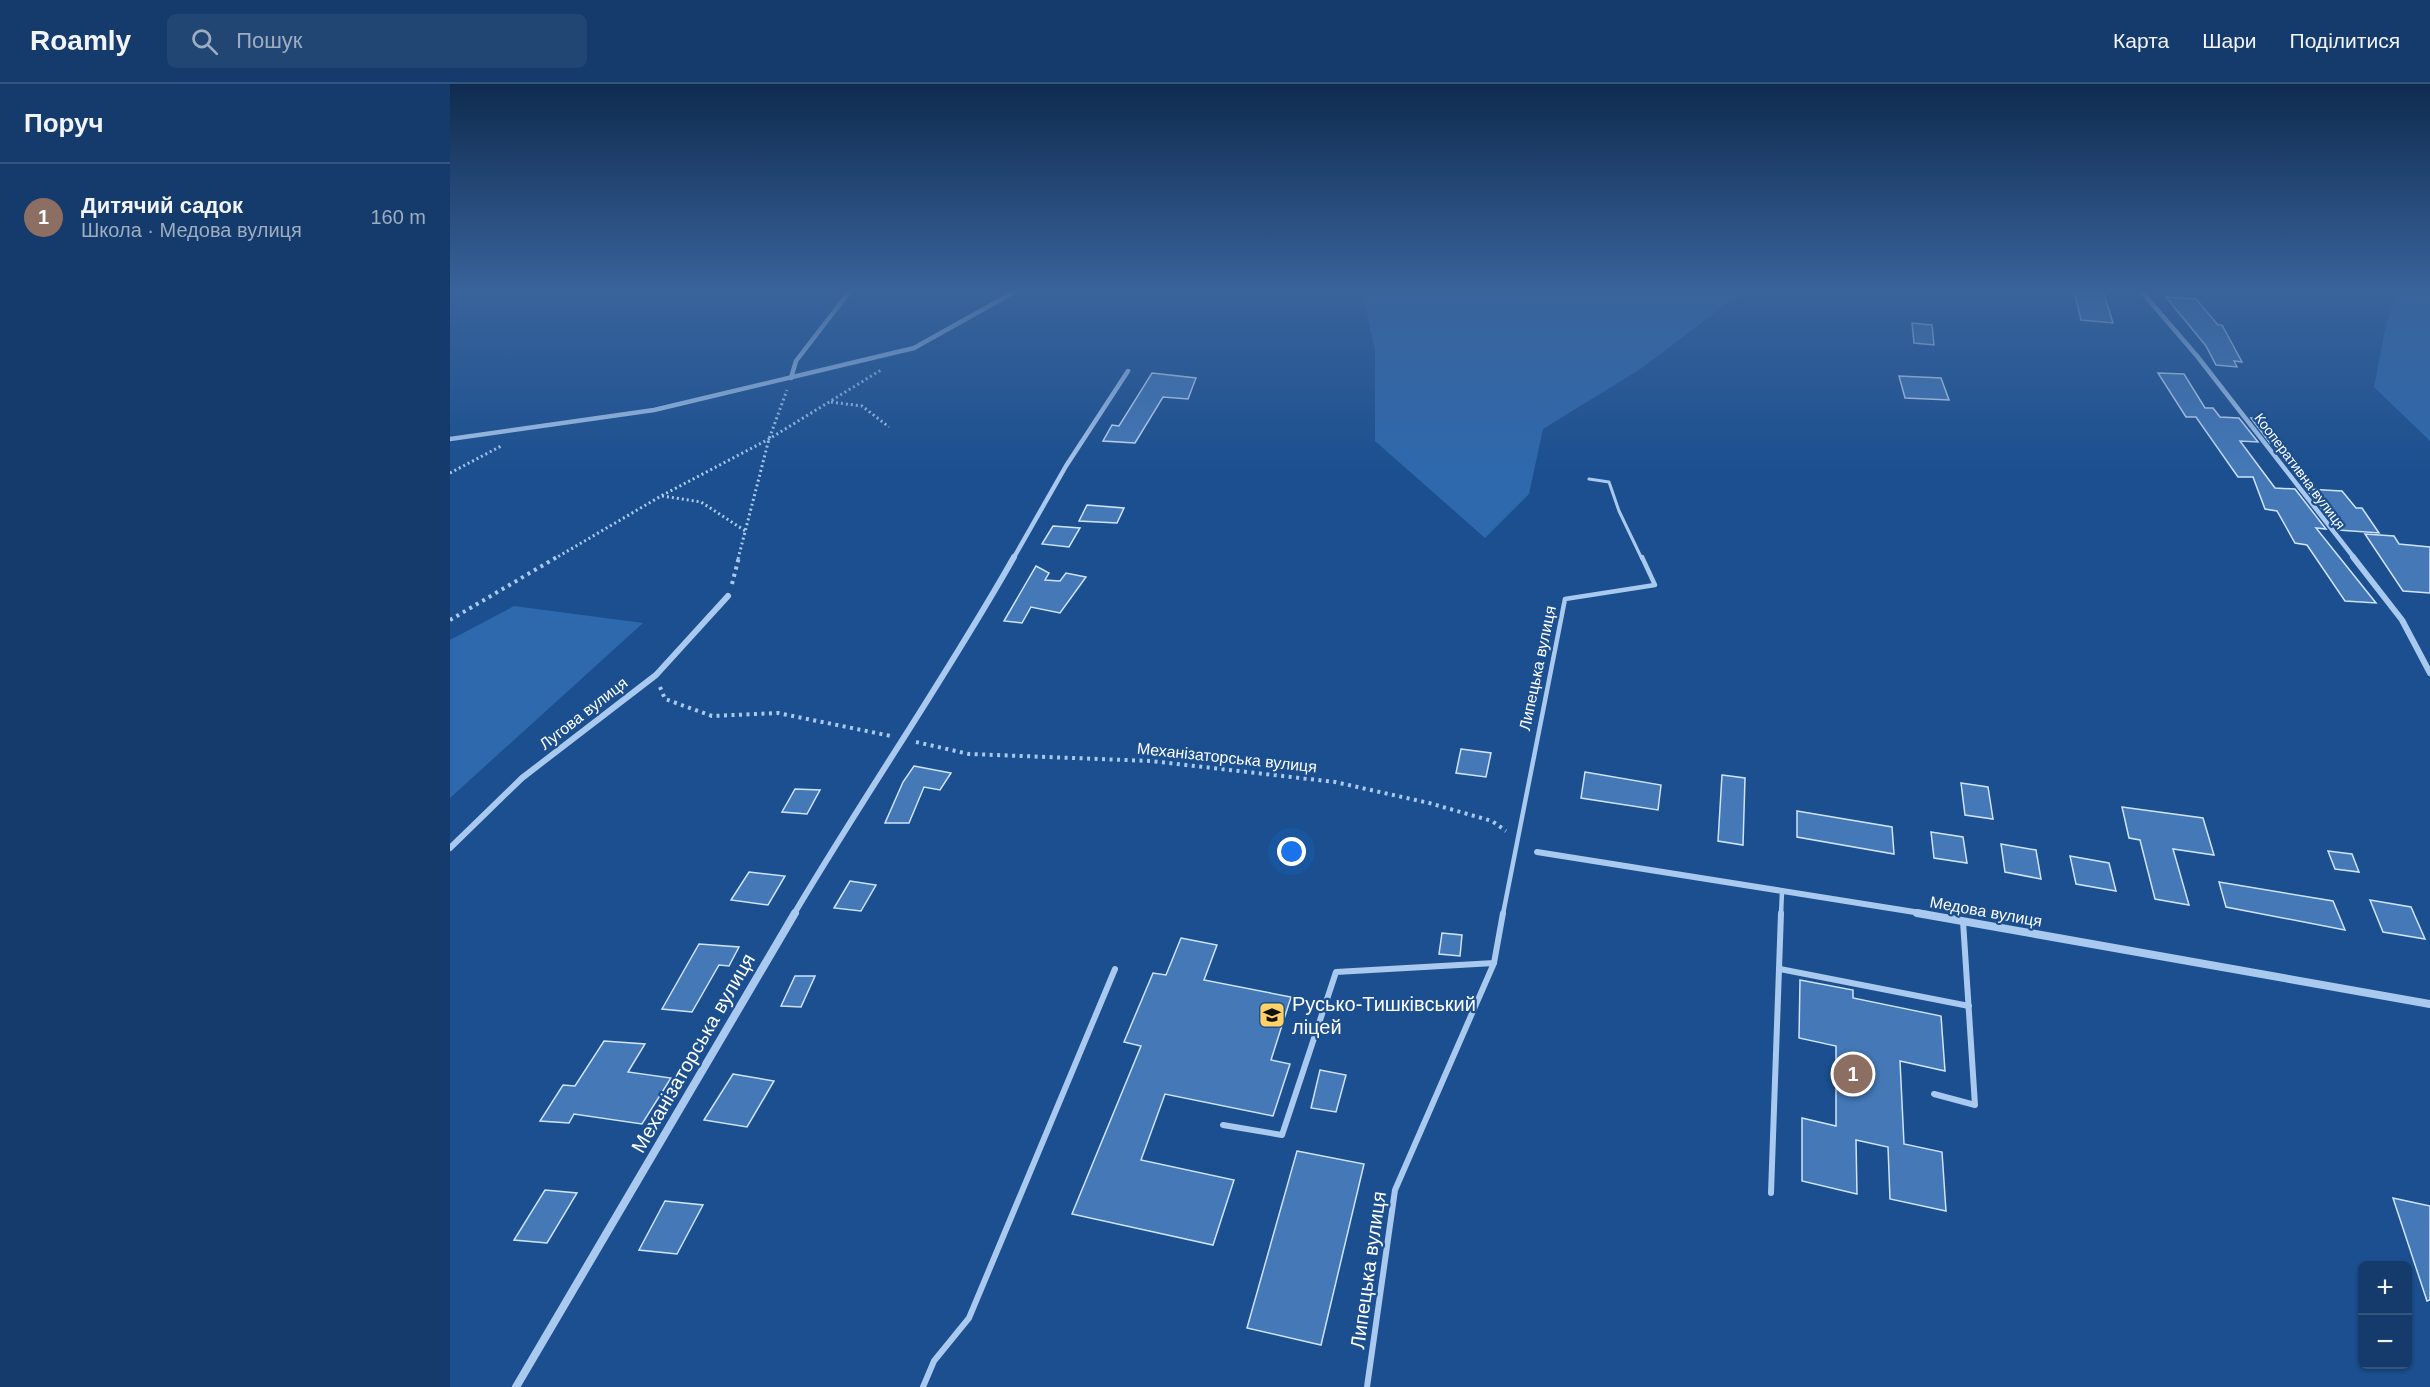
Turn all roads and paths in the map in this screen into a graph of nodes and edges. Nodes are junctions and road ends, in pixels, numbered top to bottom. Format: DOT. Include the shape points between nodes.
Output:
graph roads {
  1 [pos="803,352"];
  2 [pos="898,352"];
  3 [pos="2193,352"];
  4 [pos="885,367"];
  5 [pos="1128,371"];
  6 [pos="791,378"];
  7 [pos="831,402"];
  8 [pos="889,427"];
  9 [pos="450,439"];
  10 [pos="769,439"];
  11 [pos="509,442"];
  12 [pos="450,472"];
  13 [pos="1589,479"];
  14 [pos="661,496"];
  15 [pos="747,532"];
  16 [pos="728,596"];
  17 [pos="450,620"];
  18 [pos="2430,674"];
  19 [pos="656,675"];
  20 [pos="902,739"];
  21 [pos="1515,838"];
  22 [pos="450,848"];
  23 [pos="1537,852"];
  24 [pos="1782,891"];
  25 [pos="1963,921"];
  26 [pos="1494,963"];
  27 [pos="1114,969"];
  28 [pos="1780,969"];
  29 [pos="2430,1004"];
  30 [pos="1969,1006"];
  31 [pos="1934,1094"];
  32 [pos="1223,1125"];
  33 [pos="1771,1193"];
  34 [pos="516,1387"];
  35 [pos="923,1387"];
  36 [pos="1367,1387"];
  1 -- 6 [label="street"];
  2 -- 6 [label="street"];
  3 -- 18 [label="street, Кооперативна вулиця" via="2402,620"];
  4 -- 7 [label="path"];
  5 -- 20 [label="street, Механізаторська вулиця" via="1066,466 968,638"];
  6 -- 9 [label="street" via="654,410"];
  6 -- 10 [label="path"];
  7 -- 8 [label="path" via="862,406"];
  7 -- 10 [label="path"];
  10 -- 14 [label="path"];
  10 -- 15 [label="path"];
  11 -- 12 [label="path"];
  13 -- 21 [label="lane, Липецька вулиця" via="1609,482 1655,585 1565,599"];
  14 -- 15 [label="path" via="701,502"];
  14 -- 17 [label="path"];
  15 -- 16 [label="path"];
  16 -- 19 [label="street, Лугова вулиця"];
  19 -- 20 [label="path" via="665,699 712,716 778,713"];
  19 -- 22 [label="street, Лугова вулиця" via="522,778"];
  20 -- 21 [label="path, Механізаторська вулиця" via="969,754 1151,761 1335,782 1492,821"];
  20 -- 34 [label="street, Механізаторська вулиця" via="840,836"];
  21 -- 26 [label="lane, Липецька вулиця"];
  23 -- 24 [label="street, Медова вулиця"];
  24 -- 25 [label="street, Медова вулиця"];
  24 -- 28 [label="lane"];
  25 -- 29 [label="street, Медова вулиця"];
  25 -- 30 [label="lane"];
  26 -- 32 [label="lane" via="1336,972 1282,1135"];
  26 -- 36 [label="lane, Липецька вулиця" via="1395,1190"];
  27 -- 35 [label="lane" via="969,1318 934,1361"];
  28 -- 30 [label="lane"];
  28 -- 33 [label="lane"];
  30 -- 31 [label="lane" via="1975,1105"];
}
